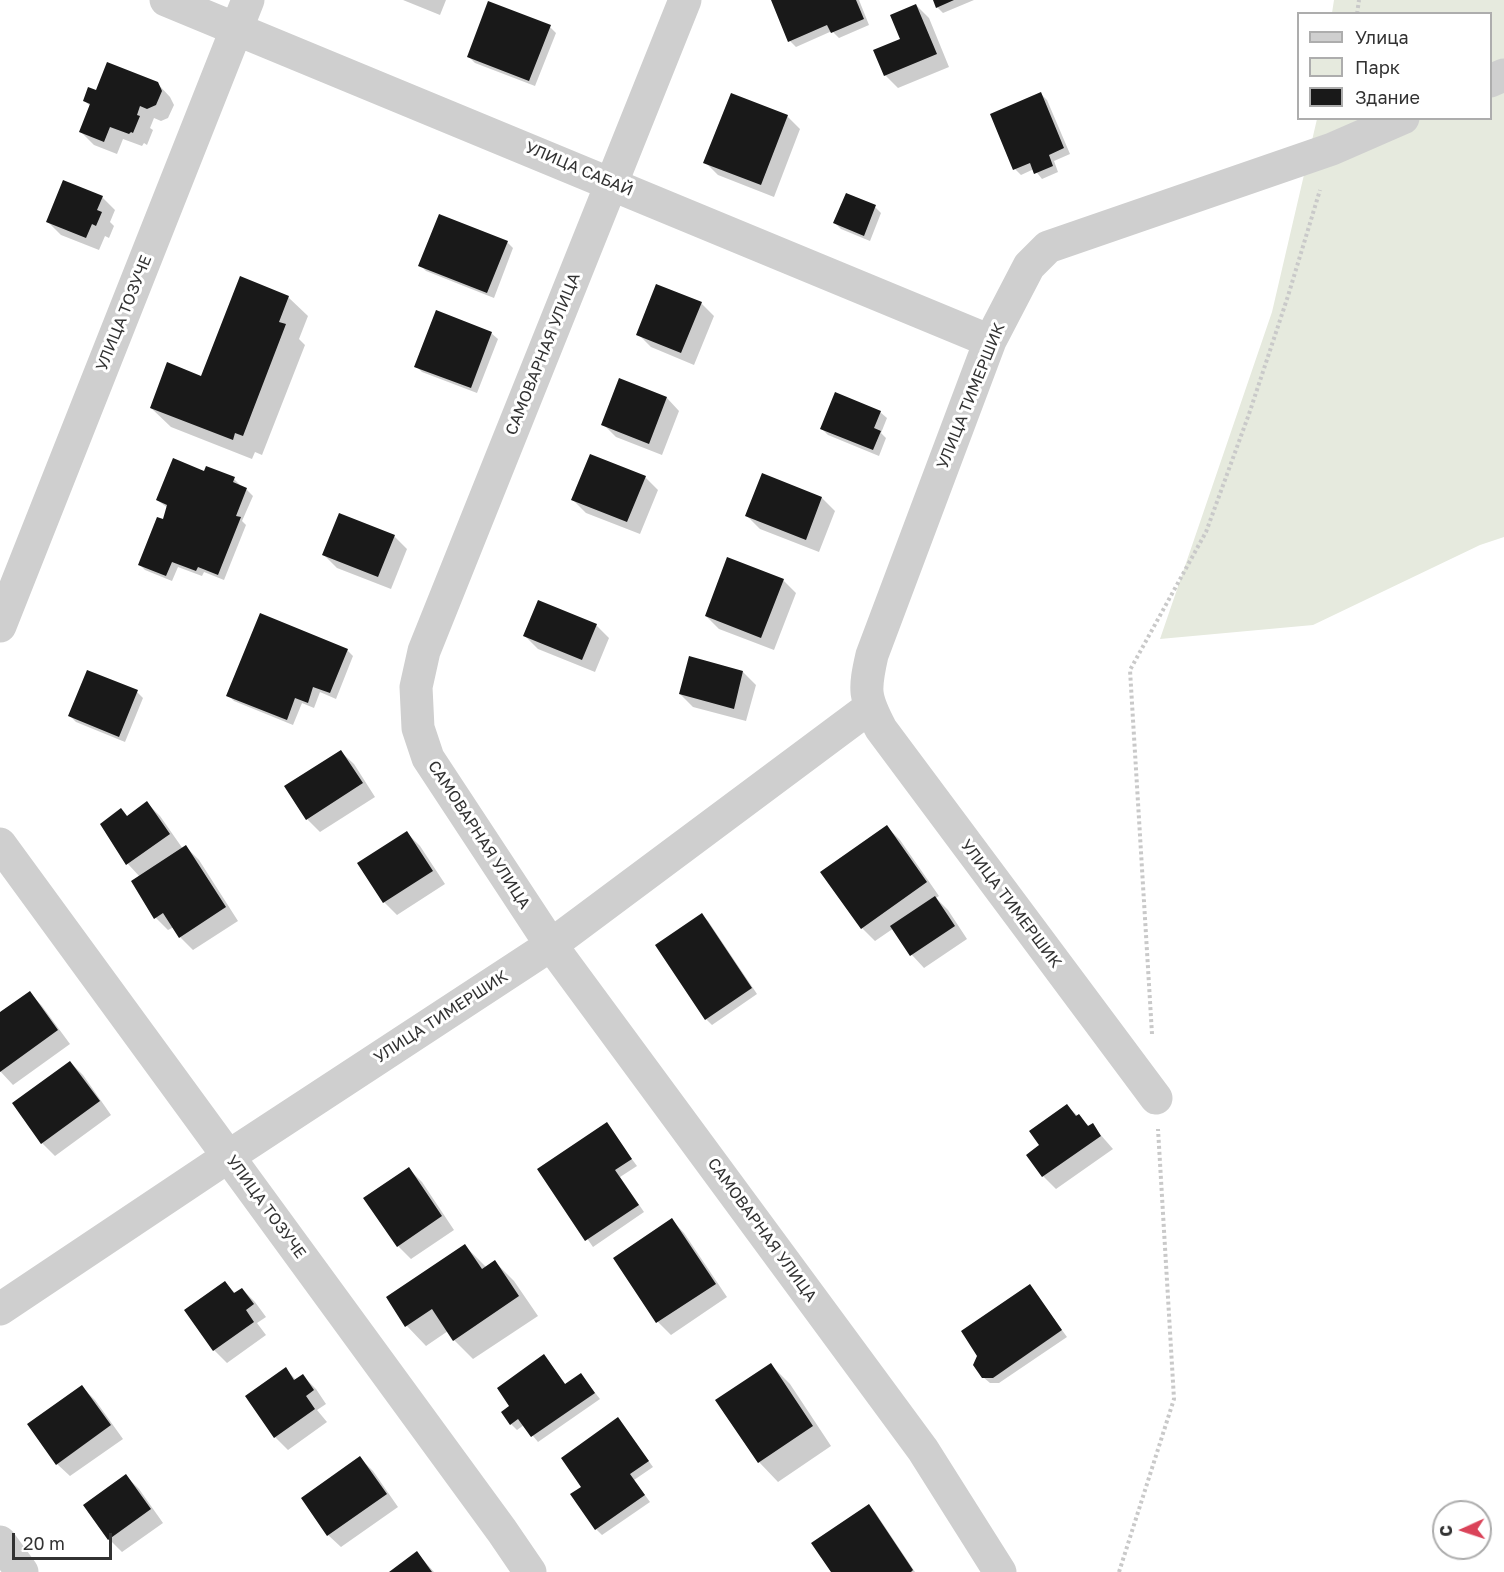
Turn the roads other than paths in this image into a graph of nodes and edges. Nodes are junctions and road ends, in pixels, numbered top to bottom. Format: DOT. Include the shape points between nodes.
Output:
graph roads {
  1 [pos="166,0"];
  2 [pos="685,0"];
  3 [pos="242,14"];
  4 [pos="1398,120"];
  5 [pos="612,183"];
  6 [pos="990,341"];
  7 [pos="0,626"];
  8 [pos="869,708"];
  9 [pos="0,844"];
  10 [pos="551,945"];
  11 [pos="1156,1098"];
  12 [pos="229,1156"];
  13 [pos="0,1309"];
  14 [pos="0,1542"];
  15 [pos="22,1572"];
  16 [pos="530,1572"];
  17 [pos="1000,1572"];
  1 -- 3 [label="street, УЛИЦА САБАЙ"];
  2 -- 5 [label="street, САМОВАРНАЯ УЛИЦА"];
  3 -- 5 [label="street, УЛИЦА САБАЙ"];
  3 -- 7 [label="street, УЛИЦА ТОЗУЧЕ"];
  4 -- 6 [label="street, УЛИЦА ТИМЕРШИК" via="1332,149 1048,247 1029,266"];
  5 -- 6 [label="street, УЛИЦА САБАЙ"];
  5 -- 10 [label="street, САМОВАРНАЯ УЛИЦА" via="424,651 416,687 418,728 428,758"];
  6 -- 8 [label="street, УЛИЦА ТИМЕРШИК" via="872,655 865,683"];
  8 -- 10 [label="street, УЛИЦА ТИМЕРШИК"];
  8 -- 11 [label="street, УЛИЦА ТИМЕРШИК"];
  9 -- 12 [label="street, УЛИЦА ТОЗУЧЕ"];
  10 -- 12 [label="street, УЛИЦА ТИМЕРШИК"];
  10 -- 17 [label="street, САМОВАРНАЯ УЛИЦА" via="923,1450"];
  12 -- 13 [label="street, УЛИЦА ТИМЕРШИК"];
  12 -- 16 [label="street, УЛИЦА ТОЗУЧЕ"];
  14 -- 15 [label="street"];
}
